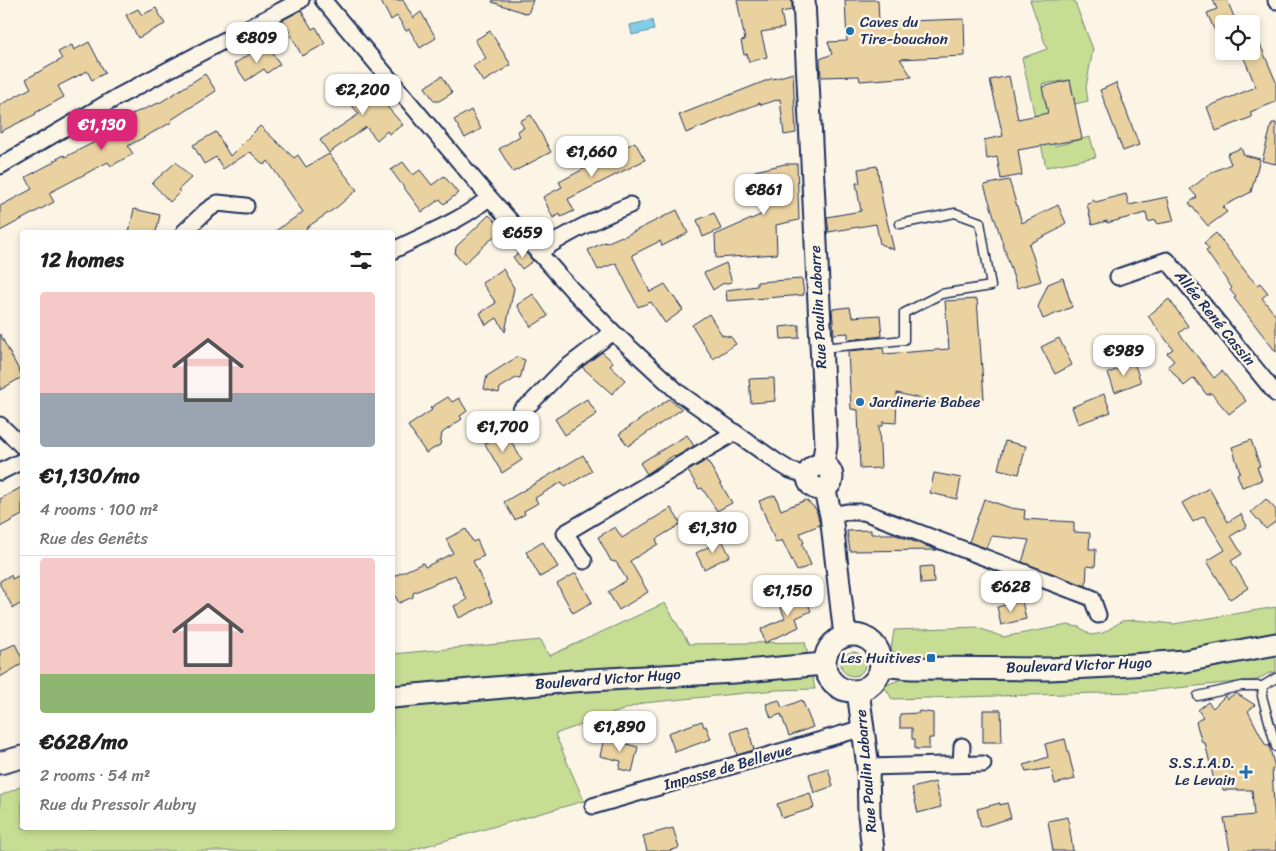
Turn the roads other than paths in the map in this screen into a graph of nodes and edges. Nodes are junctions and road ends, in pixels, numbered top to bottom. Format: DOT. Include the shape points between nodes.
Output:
graph roads {
  1 [pos="301,0"];
  2 [pos="324,0"];
  3 [pos="804,0"];
  4 [pos="0,166"];
  5 [pos="489,197"];
  6 [pos="630,205"];
  7 [pos="246,206"];
  8 [pos="900,224"];
  9 [pos="186,230"];
  10 [pos="395,250"];
  11 [pos="538,253"];
  12 [pos="1118,277"];
  13 [pos="613,332"];
  14 [pos="820,348"];
  15 [pos="1276,394"];
  16 [pos="526,418"];
  17 [pos="0,426"];
  18 [pos="734,432"];
  19 [pos="20,444"];
  20 [pos="20,462"];
  21 [pos="0,472"];
  22 [pos="819,476"];
  23 [pos="831,515"];
  24 [pos="584,561"];
  25 [pos="1098,615"];
  26 [pos="845,636"];
  27 [pos="1276,644"];
  28 [pos="824,664"];
  29 [pos="881,665"];
  30 [pos="1276,678"];
  31 [pos="1263,686"];
  32 [pos="858,691"];
  33 [pos="1198,696"];
  34 [pos="395,697"];
  35 [pos="863,728"];
  36 [pos="962,746"];
  37 [pos="1276,747"];
  38 [pos="20,758"];
  39 [pos="0,763"];
  40 [pos="983,764"];
  41 [pos="961,765"];
  42 [pos="868,767"];
  43 [pos="593,806"];
  44 [pos="873,851"];
  1 -- 4 [label="street" via="119,96"];
  2 -- 5 [label="street"];
  3 -- 14 [label="main road, Rue Paulin Labarre"];
  5 -- 10 [label="street" via="464,215"];
  5 -- 11 [label="street"];
  6 -- 11 [label="street" via="598,218"];
  7 -- 9 [label="street" via="218,203"];
  8 -- 14 [label="lane" via="955,213 980,222 991,286 941,294 904,313 904,340"];
  11 -- 13 [label="street"];
  12 -- 15 [label="street, Allée René Cassin" via="1167,260"];
  13 -- 16 [label="street" via="562,371 521,410"];
  13 -- 18 [label="street" via="679,393"];
  14 -- 22 [label="main road, Rue Paulin Labarre" via="826,446"];
  17 -- 19 [label="street"];
  18 -- 22 [label="street" via="790,470"];
  18 -- 24 [label="street" via="565,533"];
  20 -- 21 [label="street"];
  22 -- 23 [label="main road, Rue Paulin Labarre"];
  23 -- 25 [label="street" via="864,512 1083,594 1092,598"];
  23 -- 26 [label="main road, Rue Paulin Labarre"];
  26 -- 28 [label="main road" via="830,646"];
  26 -- 29 [label="main road" via="860,636 873,643 880,654"];
  27 -- 29 [label="main road, Boulevard Victor Hugo" via="1185,660 1131,665 912,668"];
  28 -- 32 [label="main road" via="832,683 843,690"];
  28 -- 34 [label="main road, Boulevard Victor Hugo"];
  29 -- 32 [label="main road" via="877,679 868,688"];
  30 -- 31 [label="lane"];
  31 -- 33 [label="lane" via="1242,686"];
  31 -- 37 [label="lane" via="1262,696"];
  32 -- 35 [label="main road, Rue Paulin Labarre"];
  35 -- 42 [label="main road, Rue Paulin Labarre"];
  35 -- 43 [label="street, Impasse de Bellevue"];
  36 -- 41 [label="street"];
  38 -- 39 [label="main road"];
  40 -- 41 [label="street"];
  41 -- 42 [label="street"];
  42 -- 44 [label="main road, Rue Paulin Labarre"];
}
